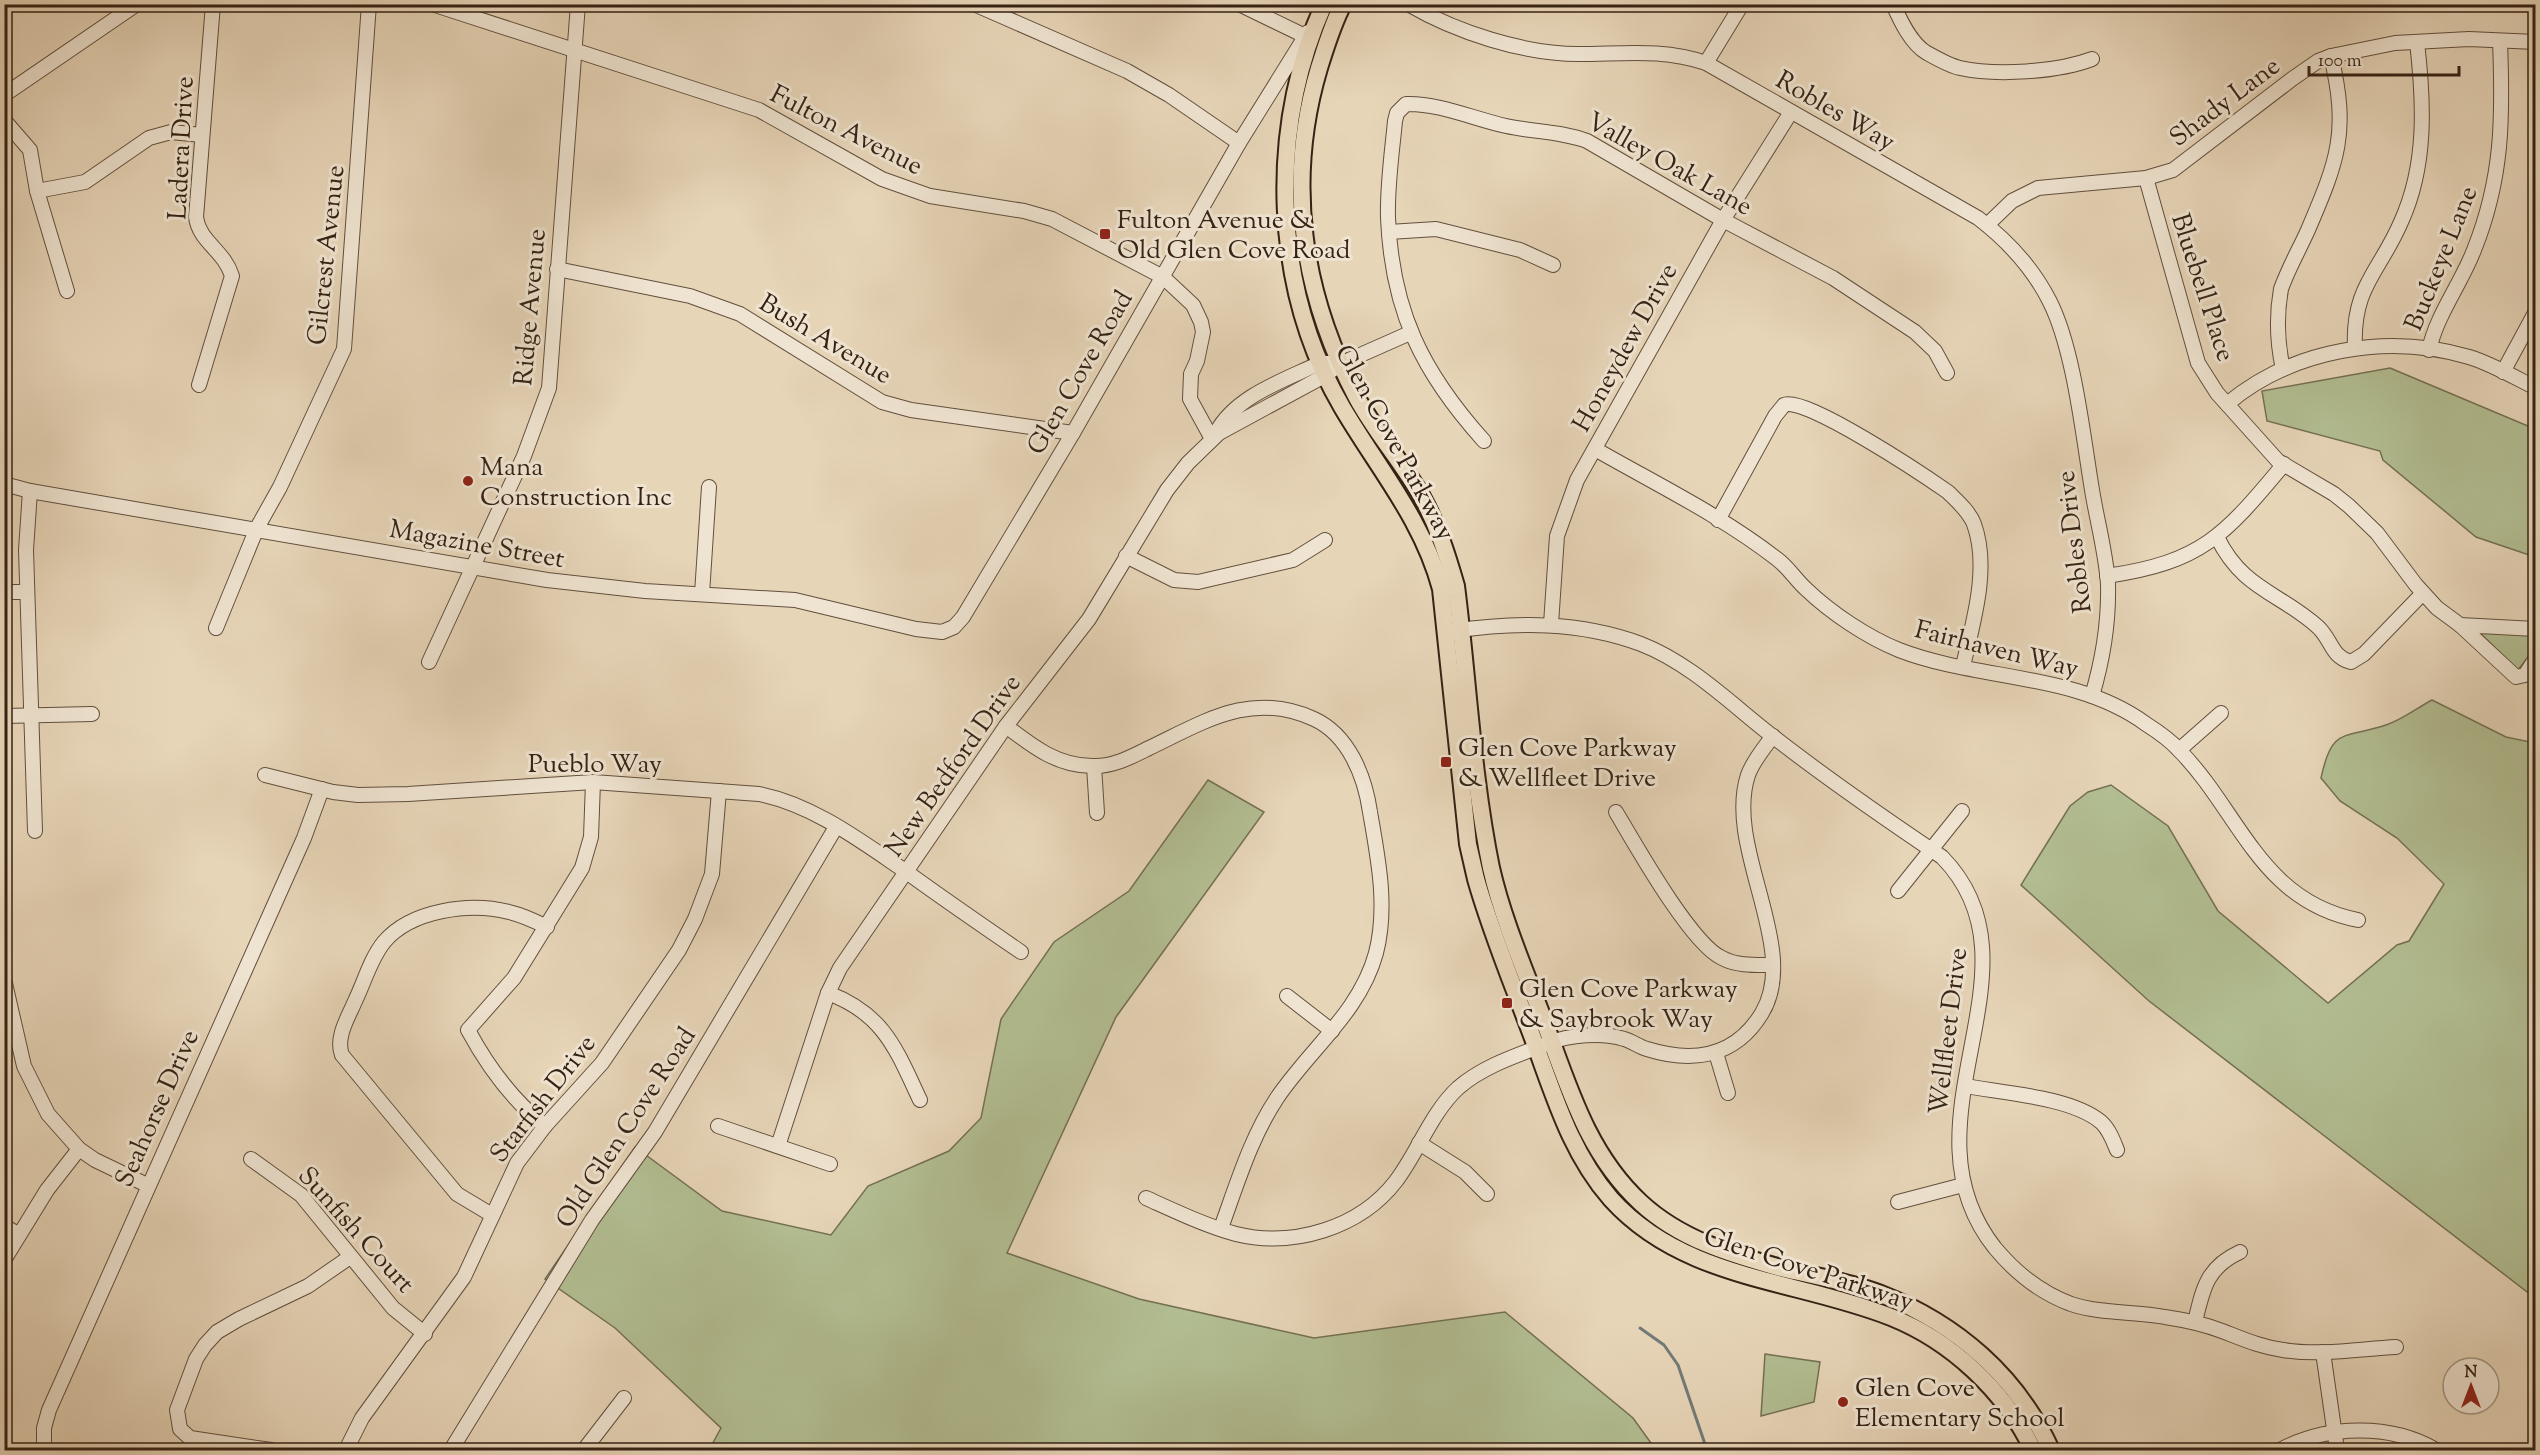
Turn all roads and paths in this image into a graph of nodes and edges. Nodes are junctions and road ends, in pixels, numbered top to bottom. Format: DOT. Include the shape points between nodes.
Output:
graph roads {
  1 [pos="137,4"];
  2 [pos="213,4"];
  3 [pos="369,4"];
  4 [pos="432,4"];
  5 [pos="578,4"];
  6 [pos="974,4"];
  7 [pos="1239,4"];
  8 [pos="1343,4"];
  9 [pos="1408,4"];
  10 [pos="1742,4"];
  11 [pos="1893,4"];
  12 [pos="1324,5"];
  13 [pos="1305,36"];
  14 [pos="2500,41"];
  15 [pos="2417,42"];
  16 [pos="2535,42"];
  17 [pos="574,50"];
  18 [pos="2331,56"];
  19 [pos="2092,59"];
  20 [pos="1706,63"];
  21 [pos="4,95"];
  22 [pos="1791,112"];
  23 [pos="4,120"];
  24 [pos="202,135"];
  25 [pos="1239,143"];
  26 [pos="2146,178"];
  27 [pos="37,191"];
  28 [pos="1723,220"];
  29 [pos="1988,225"];
  30 [pos="1389,232"];
  31 [pos="1553,265"];
  32 [pos="557,269"];
  33 [pos="1163,277"];
  34 [pos="67,291"];
  35 [pos="2535,311"];
  36 [pos="1410,333"];
  37 [pos="2355,348"];
  38 [pos="2429,351"];
  39 [pos="1340,364"];
  40 [pos="1323,369"];
  41 [pos="2283,369"];
  42 [pos="2504,372"];
  43 [pos="1947,373"];
  44 [pos="199,385"];
  45 [pos="2535,388"];
  46 [pos="2227,404"];
  47 [pos="1073,433"];
  48 [pos="1212,439"];
  49 [pos="1484,441"];
  50 [pos="1595,449"];
  51 [pos="2086,452"];
  52 [pos="2284,465"];
  53 [pos="4,484"];
  54 [pos="709,487"];
  55 [pos="30,491"];
  56 [pos="1718,520"];
  57 [pos="257,528"];
  58 [pos="2217,537"];
  59 [pos="1325,540"];
  60 [pos="1126,556"];
  61 [pos="473,567"];
  62 [pos="2106,576"];
  63 [pos="4,592"];
  64 [pos="27,592"];
  65 [pos="2423,593"];
  66 [pos="702,594"];
  67 [pos="1551,624"];
  68 [pos="2460,625"];
  69 [pos="216,628"];
  70 [pos="2535,629"];
  71 [pos="1461,630"];
  72 [pos="942,632"];
  73 [pos="1444,632"];
  74 [pos="2535,658"];
  75 [pos="429,662"];
  76 [pos="1963,666"];
  77 [pos="2092,696"];
  78 [pos="2221,713"];
  79 [pos="92,714"];
  80 [pos="4,716"];
  81 [pos="33,716"];
  82 [pos="1006,726"];
  83 [pos="1773,736"];
  84 [pos="2179,750"];
  85 [pos="1095,766"];
  86 [pos="266,775"];
  87 [pos="593,782"];
  88 [pos="322,789"];
  89 [pos="719,791"];
  90 [pos="1962,811"];
  91 [pos="1616,812"];
  92 [pos="1097,813"];
  93 [pos="837,827"];
  94 [pos="35,831"];
  95 [pos="1930,849"];
  96 [pos="905,872"];
  97 [pos="1898,891"];
  98 [pos="2358,920"];
  99 [pos="547,927"];
  100 [pos="1021,952"];
  101 [pos="1772,965"];
  102 [pos="4,979"];
  103 [pos="828,993"];
  104 [pos="1287,996"];
  105 [pos="1332,1031"];
  106 [pos="1544,1045"];
  107 [pos="1716,1053"];
  108 [pos="1965,1086"];
  109 [pos="1728,1093"];
  110 [pos="920,1100"];
  111 [pos="545,1126"];
  112 [pos="718,1126"];
  113 [pos="1419,1143"];
  114 [pos="778,1146"];
  115 [pos="79,1149"];
  116 [pos="2117,1150"];
  117 [pos="251,1159"];
  118 [pos="830,1164"];
  119 [pos="147,1185"];
  120 [pos="1963,1185"];
  121 [pos="1487,1194"];
  122 [pos="1146,1198"];
  123 [pos="1898,1202"];
  124 [pos="492,1215"];
  125 [pos="4,1226"];
  126 [pos="1221,1228"];
  127 [pos="18,1234"];
  128 [pos="2240,1252"];
  129 [pos="350,1257"];
  130 [pos="4,1260"];
  131 [pos="2195,1322"];
  132 [pos="424,1334"];
  133 [pos="2396,1347"];
  134 [pos="2323,1352"];
  135 [pos="624,1398"];
  136 [pos="2334,1433"];
  137 [pos="44,1450"];
  138 [pos="271,1450"];
  139 [pos="345,1450"];
  140 [pos="451,1450"];
  141 [pos="584,1450"];
  142 [pos="2033,1450"];
  143 [pos="2051,1450"];
  144 [pos="2280,1450"];
  145 [pos="2337,1450"];
  146 [pos="2436,1450"];
  1 -- 21 [label="street"];
  2 -- 24 [label="street, Ladera Drive"];
  3 -- 57 [label="street, Gilcrest Avenue" via="344,349"];
  4 -- 17 [label="street, Fulton Avenue"];
  5 -- 17 [label="street, Ridge Avenue"];
  6 -- 25 [label="street" via="1127,71"];
  7 -- 13 [label="street"];
  8 -- 39 [label="main road, Glen Cove Parkway" via="1307,114 1300,203 1305,249"];
  9 -- 20 [label="street, Robles Way" via="1502,43 1577,54 1621,51 1678,55"];
  10 -- 20 [label="street"];
  11 -- 19 [label="street" via="1925,52 1959,68 2065,68"];
  12 -- 13 [label="street, Glen Cove Road"];
  12 -- 40 [label="main road, Glen Cove Parkway" via="1298,81 1286,197 1289,253 1301,307"];
  13 -- 25 [label="street, Glen Cove Road"];
  14 -- 15 [label="street, Shady Lane"];
  14 -- 16 [label="street, Shady Lane"];
  14 -- 38 [label="street, Buckeye Lane" via="2503,106 2497,179 2475,248 2444,308"];
  15 -- 18 [label="street, Shady Lane"];
  15 -- 37 [label="street" via="2421,156 2402,221 2358,302"];
  17 -- 32 [label="street, Ridge Avenue"];
  17 -- 33 [label="street, Fulton Avenue" via="759,110 865,171 902,187 945,200 1008,208 1052,219"];
  18 -- 26 [label="street, Shady Lane" via="2318,61 2173,170"];
  18 -- 41 [label="street" via="2339,91 2341,135 2336,160 2281,290 2277,343"];
  20 -- 22 [label="street, Robles Way"];
  22 -- 28 [label="street, Honeydew Drive"];
  22 -- 29 [label="street, Robles Way"];
  23 -- 27 [label="street" via="30,150"];
  24 -- 27 [label="street" via="171,132 149,138 85,182"];
  24 -- 44 [label="street, Ladera Drive" via="197,225 221,253 232,276"];
  25 -- 33 [label="street, Glen Cove Road"];
  26 -- 29 [label="street, Shady Lane" via="2038,188 2012,201"];
  26 -- 46 [label="street, Bluebell Place" via="2198,363"];
  27 -- 34 [label="street"];
  28 -- 30 [label="street, Valley Oak Lane" via="1587,141 1413,104 1401,107 1395,121"];
  28 -- 43 [label="street, Valley Oak Lane" via="1833,278 1915,332 1935,351"];
  28 -- 50 [label="street, Honeydew Drive"];
  29 -- 51 [label="street, Robles Way" via="2026,263 2050,302 2067,354"];
  30 -- 31 [label="street" via="1436,229 1520,250"];
  30 -- 36 [label="street, Valley Oak Lane" via="1394,275"];
  32 -- 47 [label="street, Bush Avenue" via="690,296 740,314 864,393 890,405"];
  32 -- 61 [label="street, Ridge Avenue" via="551,374 544,405"];
  33 -- 47 [label="street, Glen Cove Road"];
  33 -- 48 [label="street, Fulton Avenue" via="1193,305 1201,322 1203,332 1189,388 1190,399"];
  35 -- 42 [label="street"];
  36 -- 39 [label="street, New Bedford Drive"];
  36 -- 49 [label="street, Valley Oak Lane" via="1440,387"];
  37 -- 38 [label="street"];
  37 -- 41 [label="street" via="2322,354"];
  38 -- 42 [label="street" via="2468,357"];
  39 -- 40 [label="street, New Bedford Drive"];
  39 -- 71 [label="main road, Glen Cove Parkway" via="1364,409 1422,496 1456,586"];
  40 -- 48 [label="street, New Bedford Drive" via="1255,394 1221,422"];
  40 -- 73 [label="main road, Glen Cove Parkway" via="1341,406 1407,507 1425,542 1441,589"];
  41 -- 46 [label="street"];
  42 -- 45 [label="street"];
  46 -- 52 [label="street, Bluebell Place"];
  47 -- 72 [label="street, Glen Cove Road" via="963,617"];
  48 -- 60 [label="street, New Bedford Drive" via="1167,490"];
  50 -- 56 [label="street, Fairhaven Way"];
  50 -- 67 [label="street, Honeydew Drive" via="1577,480 1560,523"];
  51 -- 62 [label="street, Robles Drive"];
  52 -- 58 [label="street" via="2246,511"];
  52 -- 65 [label="street, Bluebell Place" via="2349,506 2377,533"];
  53 -- 55 [label="street, Magazine Street"];
  54 -- 66 [label="street"];
  55 -- 57 [label="street, Magazine Street"];
  55 -- 64 [label="street"];
  56 -- 76 [label="street, Fairhaven Way" via="1780,561 1807,590 1866,632 1898,649"];
  56 -- 76 [label="street" via="1784,405 1797,404 1831,419 1948,492 1974,523 1980,565 1975,614"];
  57 -- 61 [label="street, Magazine Street"];
  57 -- 69 [label="street, Gilcrest Avenue"];
  58 -- 62 [label="street" via="2194,553 2165,565"];
  58 -- 65 [label="street" via="2238,570 2256,586 2304,614 2325,633 2341,660 2351,662 2364,654"];
  59 -- 60 [label="street" via="1293,560 1198,582 1174,580"];
  60 -- 82 [label="street, New Bedford Drive" via="1089,619"];
  61 -- 66 [label="street, Magazine Street" via="599,587"];
  61 -- 75 [label="street, Ridge Avenue"];
  62 -- 77 [label="street, Robles Drive" via="2104,655"];
  63 -- 64 [label="street"];
  64 -- 81 [label="street"];
  65 -- 68 [label="street, Bluebell Place"];
  66 -- 72 [label="street, Magazine Street" via="795,600"];
  67 -- 71 [label="street, Wellfleet Drive"];
  67 -- 83 [label="street, Wellfleet Drive" via="1640,644 1659,653 1700,679"];
  68 -- 70 [label="street"];
  68 -- 74 [label="street, Bluebell Place" via="2516,677 2525,675"];
  71 -- 73 [label="street, Wellfleet Drive"];
  71 -- 106 [label="main road, Glen Cove Parkway" via="1482,817 1492,871"];
  73 -- 106 [label="main road, Glen Cove Parkway" via="1468,844 1476,879"];
  76 -- 77 [label="street, Fairhaven Way"];
  77 -- 84 [label="street, Fairhaven Way" via="2145,722"];
  78 -- 84 [label="street"];
  79 -- 81 [label="street"];
  80 -- 81 [label="street"];
  81 -- 94 [label="street"];
  82 -- 85 [label="street" via="1043,753"];
  82 -- 96 [label="street, New Bedford Drive"];
  83 -- 95 [label="street, Wellfleet Drive"];
  83 -- 101 [label="street" via="1748,775 1744,826"];
  84 -- 98 [label="street, Fairhaven Way" via="2264,864 2316,907"];
  85 -- 92 [label="street"];
  85 -- 105 [label="street" via="1130,757 1219,716 1263,705 1299,712 1325,724 1347,747 1362,777 1369,804 1382,909 1369,972"];
  86 -- 88 [label="street, Pueblo Way"];
  87 -- 88 [label="street, Pueblo Way" via="408,794 358,795"];
  87 -- 89 [label="street, Pueblo Way"];
  87 -- 99 [label="street" via="588,851"];
  88 -- 119 [label="street, Seahorse Drive" via="280,892"];
  89 -- 93 [label="street, Pueblo Way" via="778,798"];
  89 -- 111 [label="street, Starfish Drive" via="712,874 679,950 608,1054"];
  90 -- 95 [label="street"];
  91 -- 101 [label="street" via="1654,874 1708,948 1722,958 1745,965"];
  93 -- 96 [label="street, Pueblo Way"];
  93 -- 140 [label="street, Old Glen Cove Road" via="655,1132 592,1220"];
  95 -- 97 [label="street"];
  95 -- 108 [label="street, Wellfleet Drive" via="1963,882 1982,930 1982,968"];
  96 -- 100 [label="street, Pueblo Way"];
  96 -- 103 [label="street, New Bedford Drive" via="840,968"];
  99 -- 111 [label="street" via="514,978 468,1030 521,1107"];
  99 -- 124 [label="street" via="510,912 479,909 427,915 405,925 376,953 340,1039 342,1055 437,1173 457,1194"];
  101 -- 107 [label="street" via="1773,981 1763,1011 1752,1028"];
  102 -- 115 [label="street" via="24,1066 48,1114"];
  103 -- 110 [label="street" via="859,1007 875,1020"];
  103 -- 114 [label="street, New Bedford Drive"];
  104 -- 105 [label="street"];
  105 -- 126 [label="street" via="1269,1111 1255,1137"];
  106 -- 107 [label="street" via="1601,1035 1623,1038 1676,1057"];
  106 -- 113 [label="street" via="1494,1065 1457,1089"];
  106 -- 142 [label="main road, Glen Cove Parkway" via="1570,1138 1595,1178 1630,1217 1694,1259 1871,1310 1931,1336 1986,1382"];
  106 -- 143 [label="main road, Glen Cove Parkway" via="1590,1139 1613,1173 1642,1204 1674,1229 1707,1245 1879,1293 1942,1323 2004,1375 2042,1429"];
  107 -- 109 [label="street"];
  108 -- 116 [label="street" via="2064,1104 2100,1121"];
  108 -- 120 [label="street, Wellfleet Drive" via="1959,1130"];
  111 -- 124 [label="street, Starfish Drive" via="517,1163"];
  112 -- 114 [label="street"];
  113 -- 121 [label="street" via="1465,1172"];
  113 -- 126 [label="street" via="1384,1195 1342,1224 1284,1238 1244,1235"];
  114 -- 118 [label="street"];
  115 -- 119 [label="street"];
  115 -- 127 [label="street"];
  117 -- 129 [label="street, Sunfish Court" via="301,1195"];
  119 -- 137 [label="street, Seahorse Drive" via="49,1410"];
  120 -- 123 [label="street"];
  120 -- 131 [label="street, Wellfleet Drive" via="1976,1217 2008,1264 2049,1293 2071,1304 2102,1311"];
  122 -- 126 [label="street"];
  124 -- 132 [label="street, Starfish Drive" via="464,1277"];
  125 -- 127 [label="street"];
  127 -- 130 [label="street"];
  128 -- 131 [label="street" via="2222,1261 2207,1281"];
  129 -- 132 [label="street, Sunfish Court" via="393,1308"];
  129 -- 138 [label="street" via="308,1286 238,1318 217,1332 196,1359 177,1410 180,1429 190,1438"];
  131 -- 134 [label="street, Wellfleet Drive" via="2255,1345"];
  132 -- 139 [label="street, Starfish Drive" via="362,1418"];
  133 -- 134 [label="street, Wellfleet Drive"];
  134 -- 136 [label="street"];
  135 -- 141 [label="street"];
  136 -- 144 [label="street" via="2308,1438"];
  136 -- 145 [label="street"];
  136 -- 146 [label="street" via="2381,1432 2406,1437"];
}
